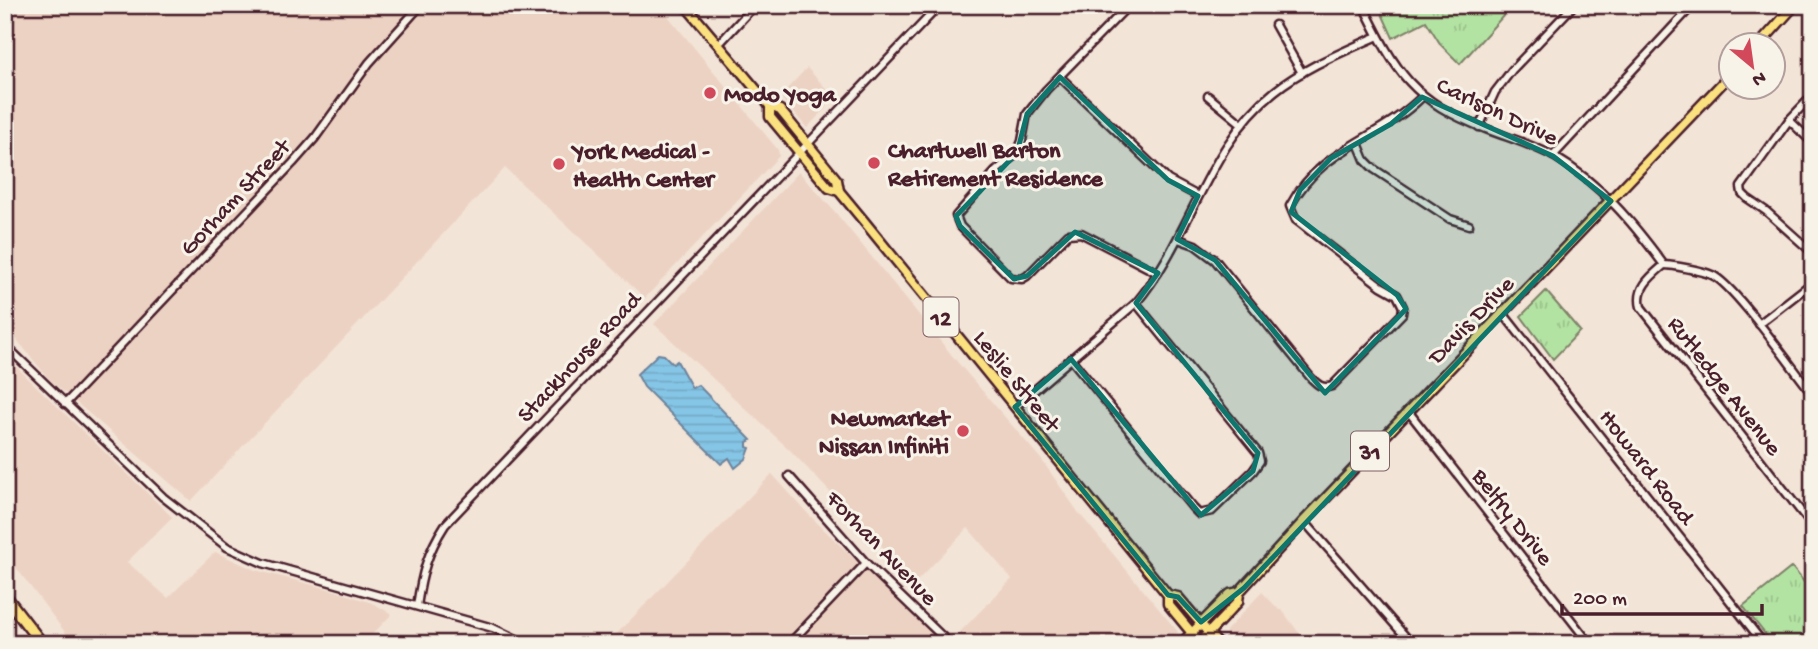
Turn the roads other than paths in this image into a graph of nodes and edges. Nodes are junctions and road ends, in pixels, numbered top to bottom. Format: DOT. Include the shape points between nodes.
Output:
graph roads {
  1 [pos="421,5"];
  2 [pos="685,5"];
  3 [pos="755,5"];
  4 [pos="940,5"];
  5 [pos="1129,5"];
  6 [pos="1363,5"];
  7 [pos="1574,5"];
  8 [pos="1693,5"];
  9 [pos="1796,5"];
  10 [pos="1275,25"];
  11 [pos="1771,32"];
  12 [pos="1378,36"];
  13 [pos="718,45"];
  14 [pos="1302,73"];
  15 [pos="1060,77"];
  16 [pos="1716,91"];
  17 [pos="1813,95"];
  18 [pos="1208,96"];
  19 [pos="1422,97"];
  20 [pos="770,106"];
  21 [pos="1789,120"];
  22 [pos="1242,124"];
  23 [pos="1479,127"];
  24 [pos="1358,143"];
  25 [pos="1813,143"];
  26 [pos="807,144"];
  27 [pos="800,151"];
  28 [pos="1553,156"];
  29 [pos="839,191"];
  30 [pos="1198,196"];
  31 [pos="1611,201"];
  32 [pos="1469,225"];
  33 [pos="1178,239"];
  34 [pos="1813,253"];
  35 [pos="1664,265"];
  36 [pos="1158,273"];
  37 [pos="1813,282"];
  38 [pos="1136,303"];
  39 [pos="1502,312"];
  40 [pos="1759,324"];
  41 [pos="5,345"];
  42 [pos="1071,359"];
  43 [pos="1813,394"];
  44 [pos="65,404"];
  45 [pos="1015,407"];
  46 [pos="1408,411"];
  47 [pos="789,476"];
  48 [pos="1304,521"];
  49 [pos="1813,527"];
  50 [pos="866,562"];
  51 [pos="1239,592"];
  52 [pos="1168,595"];
  53 [pos="5,596"];
  54 [pos="417,606"];
  55 [pos="1201,622"];
  56 [pos="1191,632"];
  57 [pos="1209,632"];
  58 [pos="1199,643"];
  59 [pos="42,644"];
  60 [pos="527,644"];
  61 [pos="789,644"];
  62 [pos="950,644"];
  63 [pos="1181,644"];
  64 [pos="1218,644"];
  65 [pos="1412,644"];
  66 [pos="1590,644"];
  67 [pos="1764,644"];
  1 -- 44 [label="street, Gorham Street" via="369,63 293,163"];
  2 -- 13 [label="main road, Leslie Street / 12"];
  3 -- 13 [label="street"];
  4 -- 26 [label="street, Stackhouse Road"];
  5 -- 15 [label="street"];
  6 -- 12 [label="street, Carlson Drive"];
  7 -- 23 [label="street" via="1512,69"];
  8 -- 28 [label="street"];
  9 -- 11 [label="main road"];
  10 -- 14 [label="street"];
  12 -- 14 [label="street"];
  12 -- 19 [label="street, Carlson Drive" via="1392,63"];
  13 -- 20 [label="main road, Leslie Street / 12"];
  14 -- 22 [label="street" via="1276,90"];
  15 -- 30 [label="street" via="1168,180"];
  15 -- 36 [label="street" via="1027,114 1017,153 956,216 957,221 1005,275 1014,279 1027,276 1075,232"];
  16 -- 31 [label="main road, Davis Drive / 31"];
  17 -- 21 [label="street"];
  18 -- 22 [label="street"];
  19 -- 23 [label="street, Carlson Drive"];
  19 -- 24 [label="street" via="1391,124"];
  20 -- 26 [label="main road, Leslie Street / 12" via="780,110"];
  20 -- 27 [label="main road, Leslie Street / 12" via="770,117"];
  21 -- 25 [label="street"];
  21 -- 34 [label="street" via="1741,187 1742,193"];
  22 -- 30 [label="street"];
  23 -- 28 [label="street, Carlson Drive"];
  24 -- 32 [label="street" via="1374,169 1450,219"];
  24 -- 33 [label="street" via="1314,172 1293,200 1291,212 1397,295 1403,307 1402,314 1332,386 1319,386 1311,378 1214,260"];
  26 -- 27 [label="street, Stackhouse Road"];
  26 -- 29 [label="main road, Leslie Street / 12" via="837,180"];
  27 -- 29 [label="main road, Leslie Street / 12" via="829,188"];
  27 -- 54 [label="street, Stackhouse Road" via="445,525 430,548"];
  28 -- 31 [label="street, Carlson Drive"];
  29 -- 45 [label="main road, Leslie Street / 12"];
  30 -- 33 [label="street"];
  31 -- 35 [label="street, Carlson Drive"];
  31 -- 39 [label="main road, Davis Drive / 31"];
  33 -- 36 [label="street"];
  35 -- 40 [label="street" via="1712,275"];
  35 -- 49 [label="street, Rutledge Avenue" via="1640,290 1641,307"];
  36 -- 38 [label="street"];
  37 -- 40 [label="street"];
  38 -- 42 [label="street"];
  38 -- 42 [label="street" via="1258,453 1254,471 1212,511 1199,514 1193,508"];
  39 -- 46 [label="main road, Davis Drive / 31"];
  39 -- 67 [label="street, Howard Road"];
  40 -- 43 [label="street"];
  41 -- 44 [label="street"];
  42 -- 45 [label="street"];
  44 -- 54 [label="street" via="163,497 226,547 263,563"];
  45 -- 52 [label="main road, Leslie Street / 12"];
  46 -- 48 [label="main road, Davis Drive / 31"];
  46 -- 66 [label="street, Belfry Drive"];
  47 -- 50 [label="street, Forhan Avenue"];
  48 -- 51 [label="main road, Davis Drive / 31"];
  48 -- 65 [label="street"];
  50 -- 61 [label="street"];
  50 -- 62 [label="street, Forhan Avenue"];
  51 -- 55 [label="main road, Davis Drive / 31" via="1230,594"];
  51 -- 57 [label="main road, Davis Drive / 31" via="1238,602"];
  52 -- 55 [label="main road, Leslie Street / 12" via="1178,597"];
  52 -- 56 [label="main road, Leslie Street / 12" via="1168,604"];
  53 -- 59 [label="highway"];
  54 -- 60 [label="street" via="493,628"];
  55 -- 56 [label="main road, Davis Drive / 31"];
  55 -- 57 [label="main road, Leslie Street / 12"];
  56 -- 58 [label="main road, Leslie Street / 12"];
  56 -- 63 [label="main road, Davis Drive / 31"];
  57 -- 58 [label="main road, Davis Drive / 31"];
  57 -- 64 [label="main road, Leslie Street / 12"];
}
